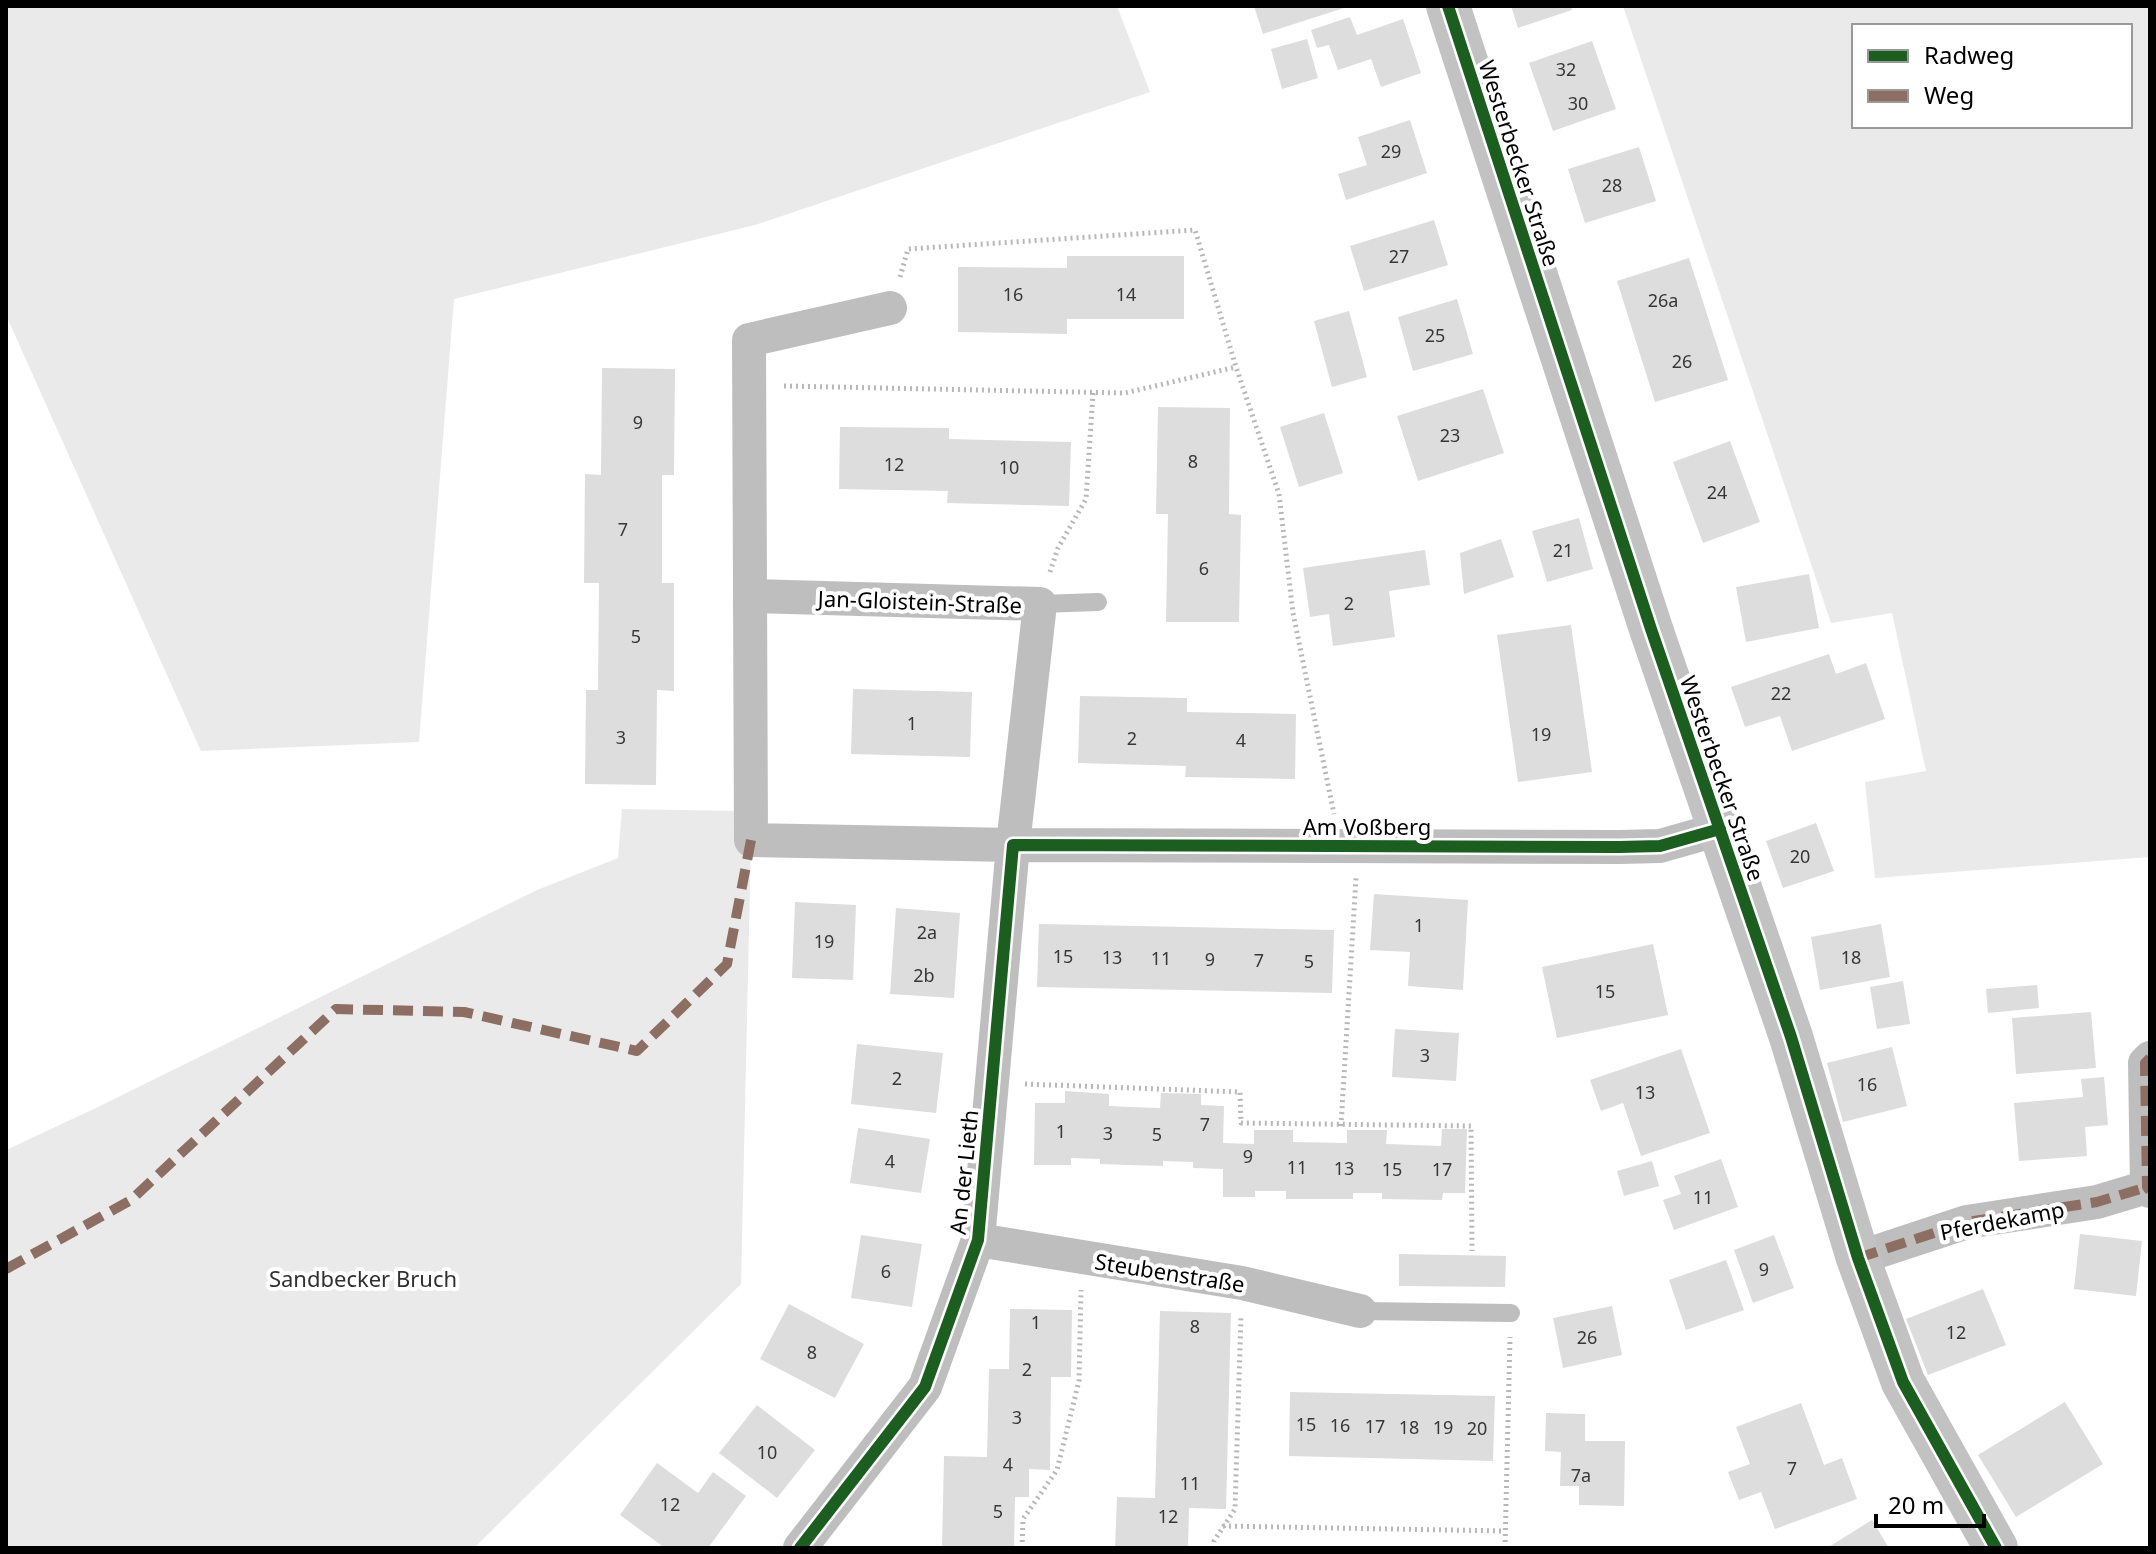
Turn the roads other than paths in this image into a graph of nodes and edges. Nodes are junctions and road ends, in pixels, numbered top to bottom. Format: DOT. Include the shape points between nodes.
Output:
graph roads {
  1 [pos="1448,6"];
  2 [pos="890,308"];
  3 [pos="750,596"];
  4 [pos="1098,602"];
  5 [pos="1040,604"];
  6 [pos="1720,829"];
  7 [pos="1013,845"];
  8 [pos="2150,1058"];
  9 [pos="2149,1189"];
  10 [pos="978,1240"];
  11 [pos="1858,1258"];
  12 [pos="1360,1311"];
  13 [pos="1511,1313"];
  14 [pos="800,1548"];
  15 [pos="1996,1548"];
  1 -- 6 [label="street, Westerbecker Straße"];
  2 -- 3 [label="street" via="749,340"];
  3 -- 5 [label="street, Jan-Gloistein-Straße"];
  3 -- 7 [label="street, Am Voßberg" via="751,840"];
  4 -- 5 [label="lane"];
  5 -- 7 [label="street, Jan-Gloistein-Straße"];
  6 -- 7 [label="street, Am Voßberg" via="1660,846"];
  6 -- 11 [label="street, Westerbecker Straße"];
  7 -- 10 [label="street, An der Lieth"];
  8 -- 9 [label="street, Pferdekamp" via="2145,1063"];
  9 -- 11 [label="street, Pferdekamp" via="1967,1222"];
  10 -- 12 [label="street, Steubenstraße" via="1242,1283"];
  10 -- 14 [label="street, An der Lieth" via="925,1387"];
  11 -- 15 [label="street, Westerbecker Straße" via="1903,1382"];
  12 -- 13 [label="lane"];
}
